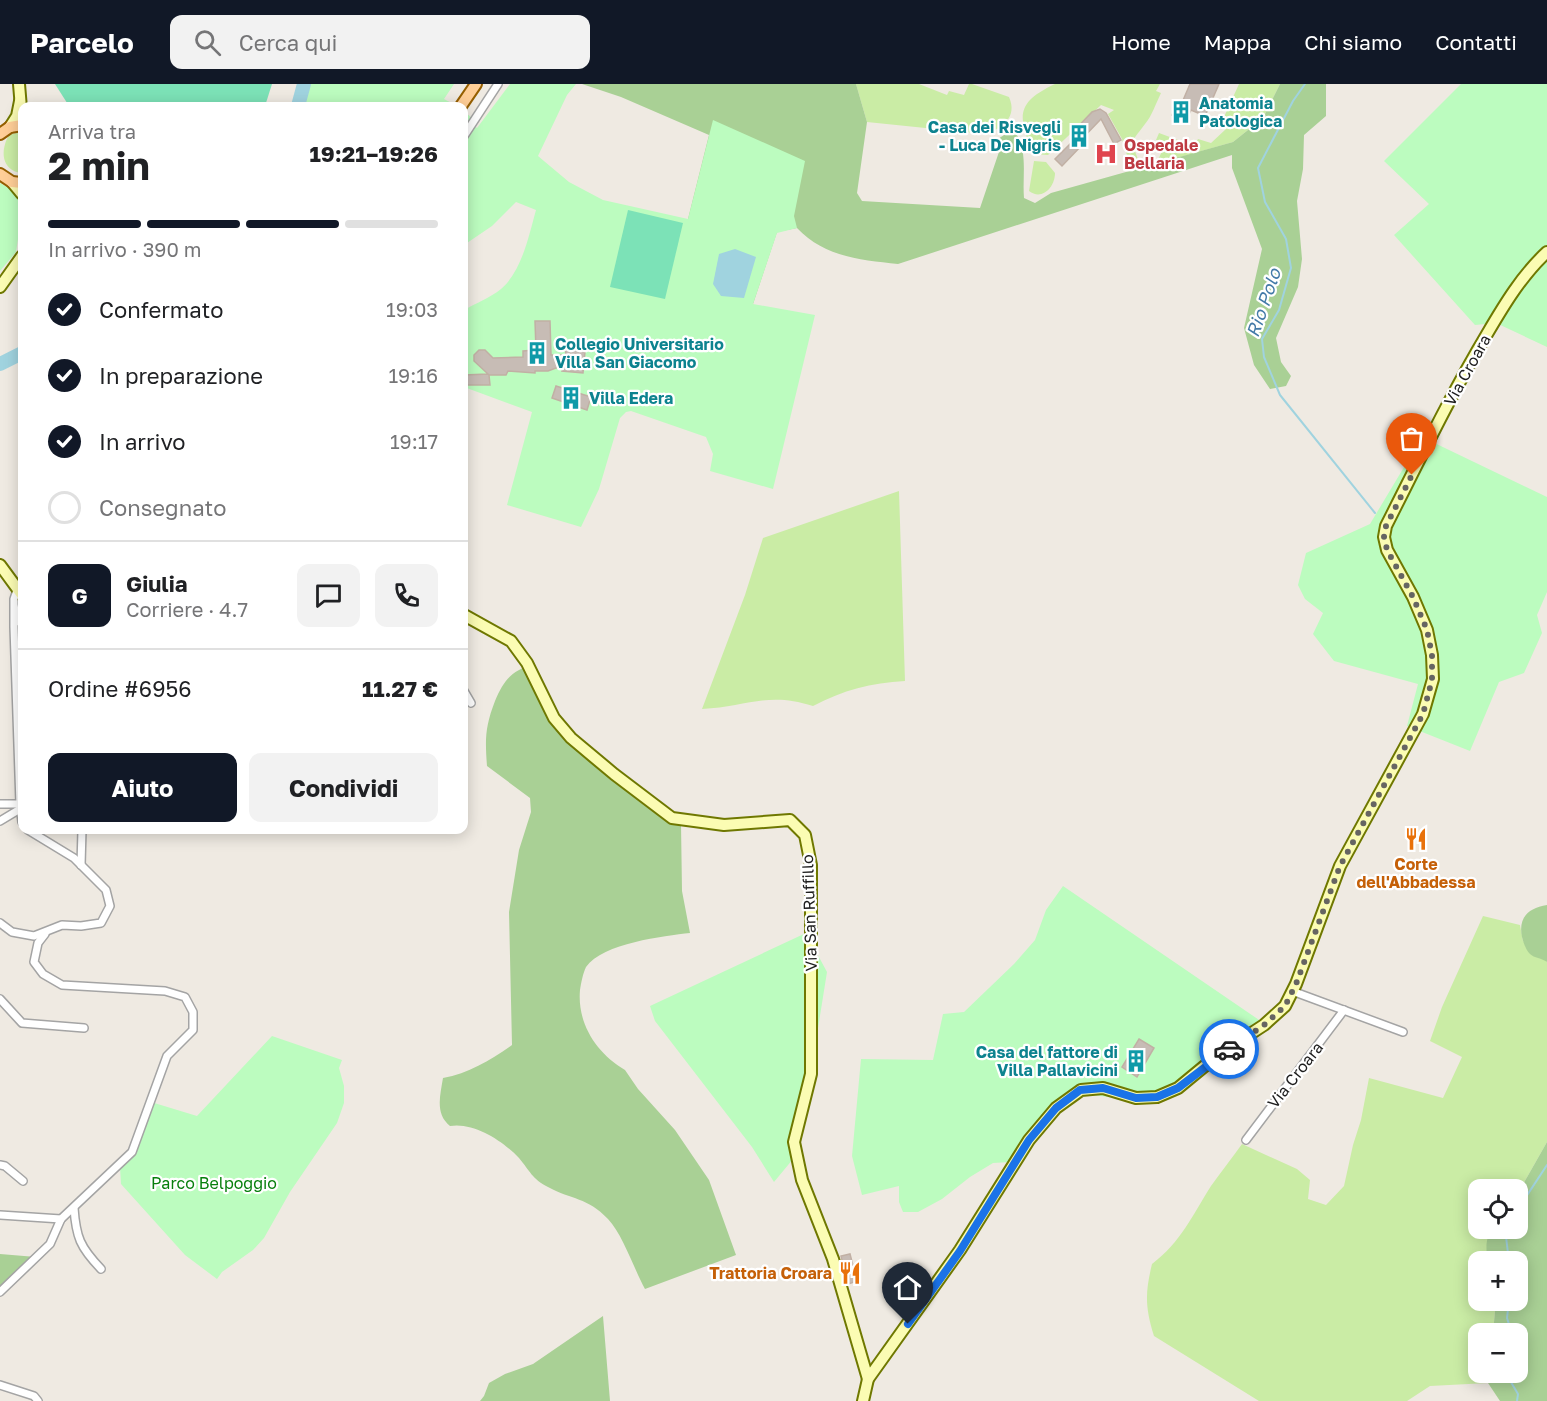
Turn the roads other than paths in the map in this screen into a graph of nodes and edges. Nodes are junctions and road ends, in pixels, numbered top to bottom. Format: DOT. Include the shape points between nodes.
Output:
graph roads {
  1 [pos="19,84"];
  2 [pos="476,84"];
  3 [pos="498,84"];
  4 [pos="21,102"];
  5 [pos="464,102"];
  6 [pos="18,114"];
  7 [pos="18,126"];
  8 [pos="10,127"];
  9 [pos="468,130"];
  10 [pos="0,134"];
  11 [pos="0,174"];
  12 [pos="17,182"];
  13 [pos="1547,252"];
  14 [pos="18,262"];
  15 [pos="0,287"];
  16 [pos="0,565"];
  17 [pos="3,579"];
  18 [pos="18,590"];
  19 [pos="18,594"];
  20 [pos="18,615"];
  21 [pos="468,617"];
  22 [pos="14,627"];
  23 [pos="468,698"];
  24 [pos="471,703"];
  25 [pos="18,747"];
  26 [pos="0,804"];
  27 [pos="18,807"];
  28 [pos="18,808"];
  29 [pos="0,821"];
  30 [pos="35,834"];
  31 [pos="82,834"];
  32 [pos="81,865"];
  33 [pos="0,923"];
  34 [pos="45,934"];
  35 [pos="1292,991"];
  36 [pos="0,999"];
  37 [pos="1344,1010"];
  38 [pos="84,1028"];
  39 [pos="1403,1032"];
  40 [pos="1246,1140"];
  41 [pos="0,1165"];
  42 [pos="23,1181"];
  43 [pos="74,1208"];
  44 [pos="0,1215"];
  45 [pos="61,1220"];
  46 [pos="100,1269"];
  47 [pos="0,1292"];
  48 [pos="868,1378"];
  49 [pos="0,1385"];
  50 [pos="38,1401"];
  51 [pos="863,1401"];
  1 -- 4 [label="street"];
  2 -- 5 [label="main road"];
  3 -- 9 [label="street"];
  6 -- 8 [label="street"];
  7 -- 8 [label="main road"];
  8 -- 10 [label="main road"];
  11 -- 12 [label="main road"];
  13 -- 35 [label="street, Via Croara" via="1512,294 1473,357 1386,526 1387,550 1427,630 1432,680 1423,714 1340,866"];
  14 -- 15 [label="street"];
  16 -- 17 [label="street"];
  17 -- 18 [label="street"];
  19 -- 22 [label="street" via="14,599"];
  20 -- 22 [label="street"];
  21 -- 48 [label="street, Via San Ruffillo" via="511,641 527,663 554,718 571,738 672,818 724,825 790,820 805,835 811,865 811,1074 794,1142 802,1180 833,1259"];
  22 -- 25 [label="street"];
  23 -- 24 [label="street"];
  26 -- 27 [label="street"];
  28 -- 29 [label="street"];
  30 -- 32 [label="street"];
  31 -- 32 [label="street"];
  32 -- 34 [label="street" via="105,890 110,906 101,923 62,925"];
  33 -- 34 [label="street" via="12,932"];
  34 -- 43 [label="street" via="38,943 34,962 43,975 62,985 165,991 185,997 193,1012 193,1030 167,1056 132,1152"];
  35 -- 37 [label="street"];
  35 -- 48 [label="street, Via Croara" via="1285,1006 1264,1025 1178,1088 1157,1097 1136,1098 1103,1088 1080,1090 1056,1108 1029,1140 960,1251"];
  36 -- 38 [label="street" via="22,1023"];
  37 -- 39 [label="street"];
  37 -- 40 [label="street, Via Croara"];
  41 -- 42 [label="street"];
  43 -- 45 [label="street"];
  43 -- 46 [label="street" via="75,1235"];
  44 -- 45 [label="street"];
  45 -- 47 [label="street" via="50,1244"];
  48 -- 51 [label="street, Via Croara"];
  49 -- 50 [label="street"];
}
